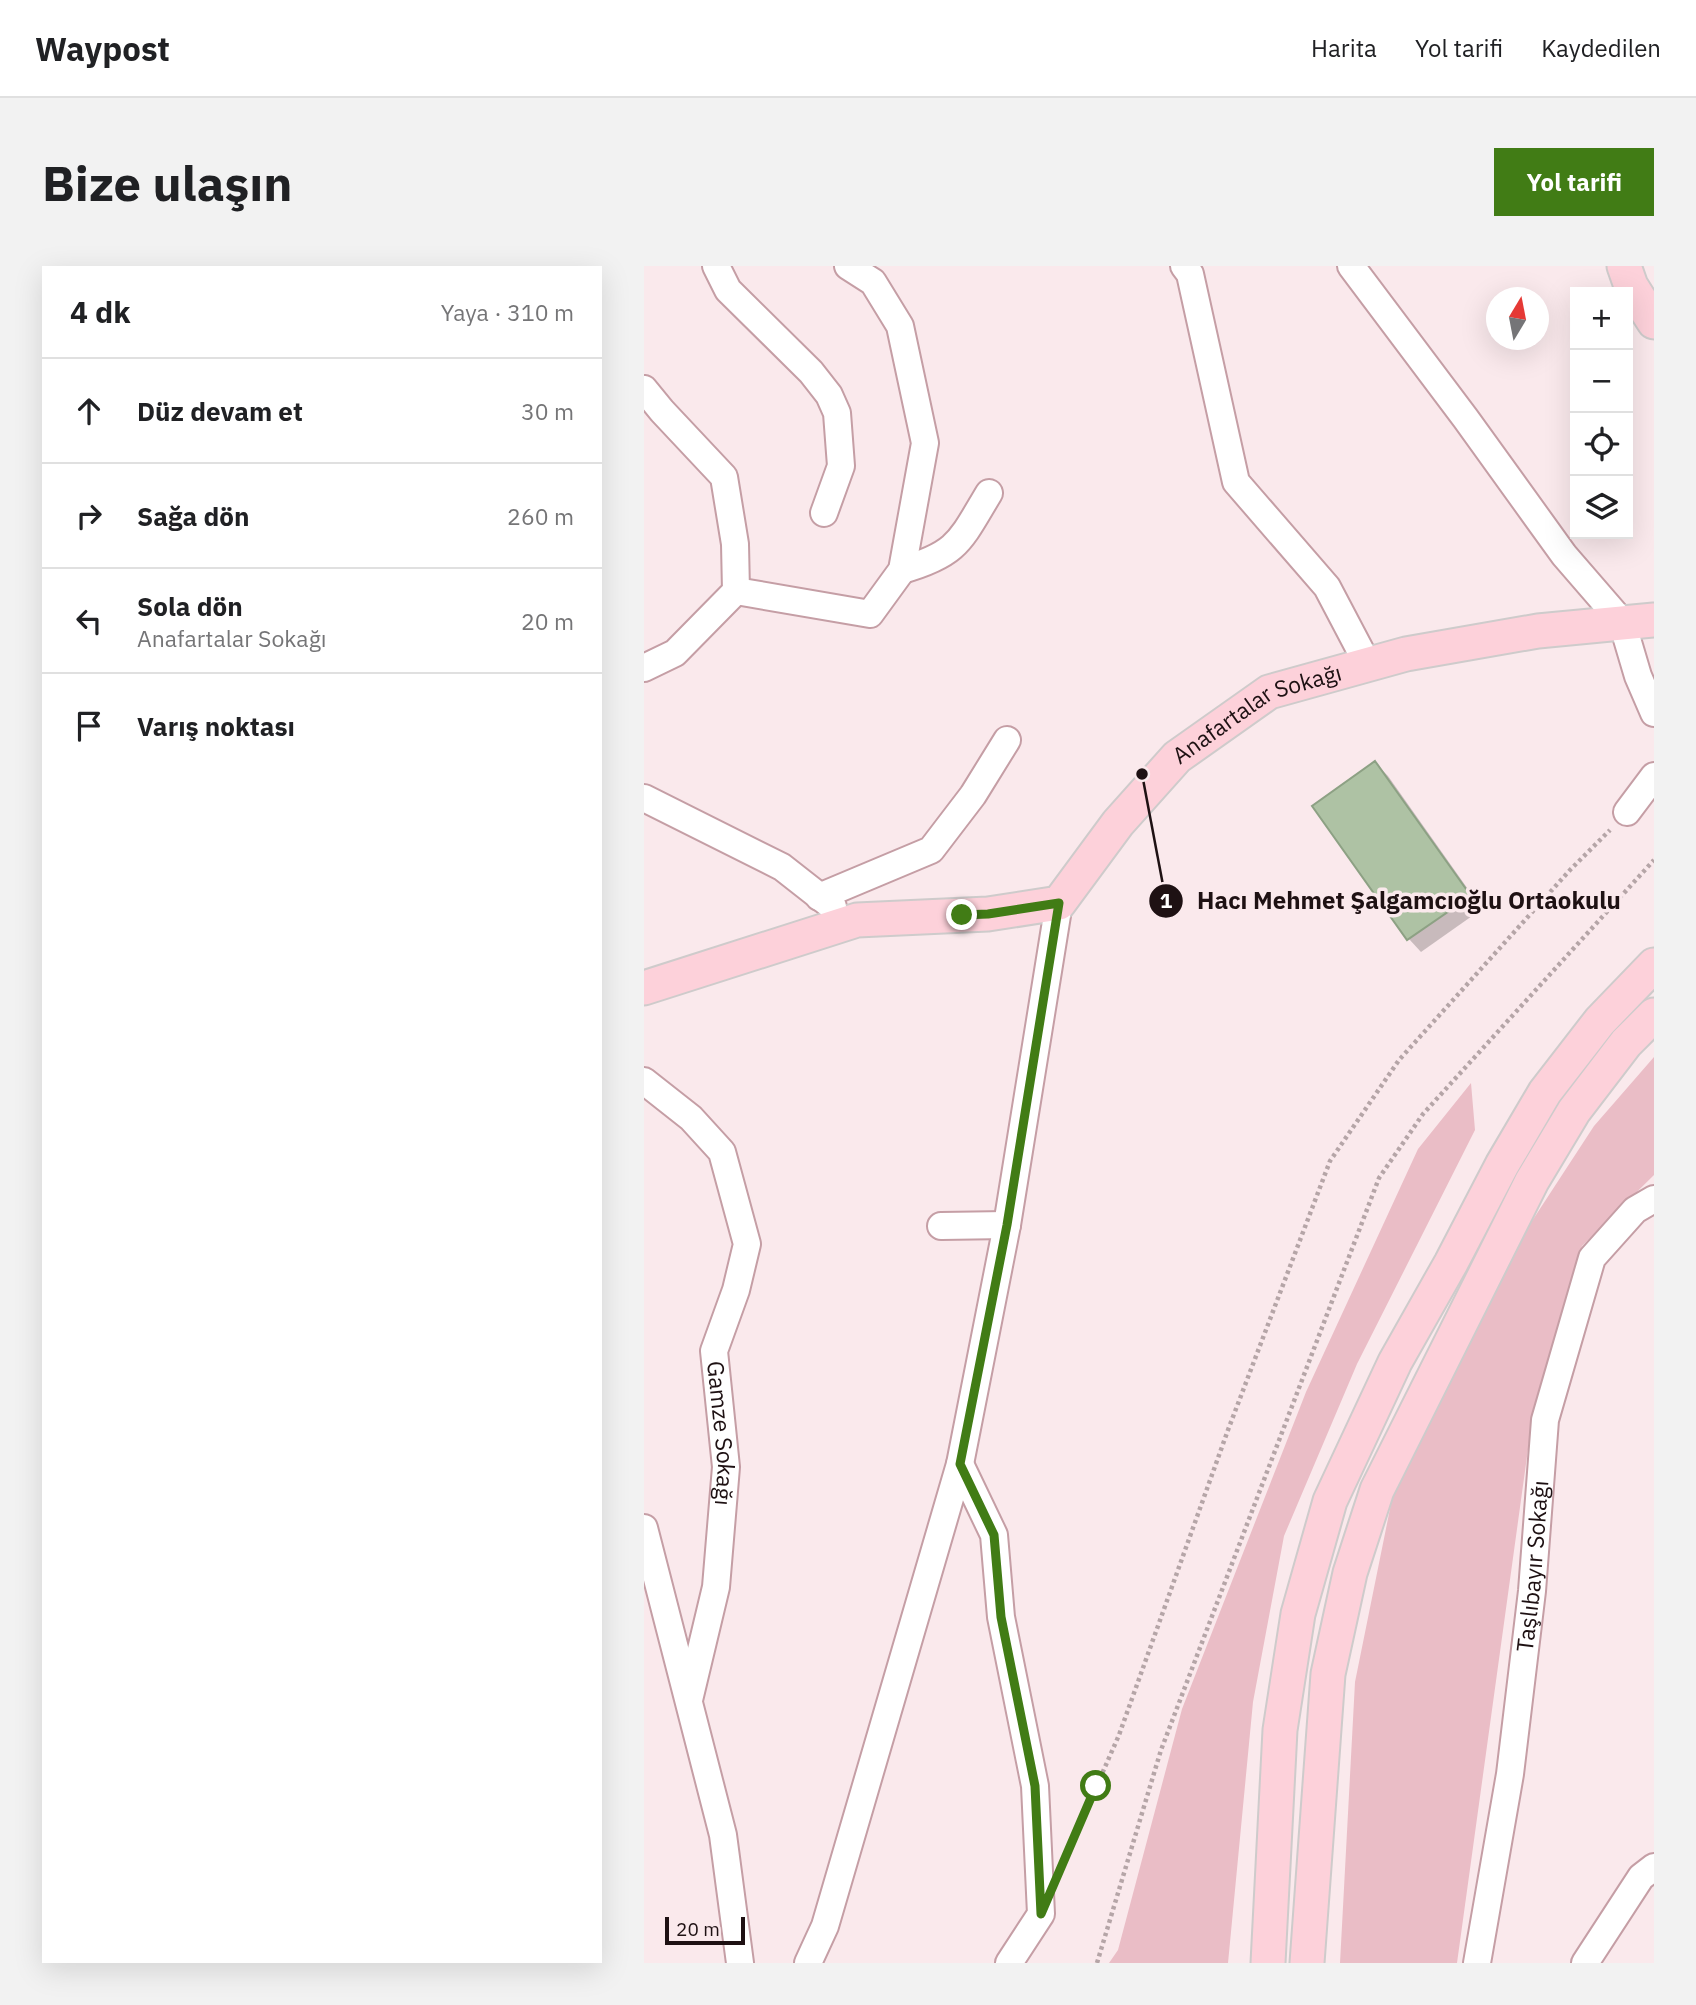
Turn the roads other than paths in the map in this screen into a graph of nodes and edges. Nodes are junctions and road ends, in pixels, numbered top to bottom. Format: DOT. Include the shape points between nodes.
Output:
graph roads {
  1 [pos="716,266"];
  2 [pos="848,266"];
  3 [pos="1184,266"];
  4 [pos="1351,266"];
  5 [pos="1624,266"];
  6 [pos="1654,322"];
  7 [pos="644,389"];
  8 [pos="989,493"];
  9 [pos="824,513"];
  10 [pos="902,570"];
  11 [pos="736,592"];
  12 [pos="1638,621"];
  13 [pos="1368,665"];
  14 [pos="644,668"];
  15 [pos="1654,713"];
  16 [pos="1007,740"];
  17 [pos="1654,776"];
  18 [pos="644,799"];
  19 [pos="1627,812"];
  20 [pos="819,897"];
  21 [pos="1059,903"];
  22 [pos="850,922"];
  23 [pos="1654,965"];
  24 [pos="644,988"];
  25 [pos="1654,1015"];
  26 [pos="644,1081"];
  27 [pos="1654,1199"];
  28 [pos="1007,1225"];
  29 [pos="941,1226"];
  30 [pos="960,1464"];
  31 [pos="644,1528"];
  32 [pos="689,1700"];
  33 [pos="1654,1867"];
  34 [pos="740,1963"];
  35 [pos="808,1963"];
  36 [pos="1009,1963"];
  37 [pos="1268,1963"];
  38 [pos="1307,1963"];
  39 [pos="1477,1963"];
  40 [pos="1585,1963"];
  1 -- 9 [label="street" via="728,290 811,372 837,413 841,466"];
  2 -- 10 [label="street" via="873,282 900,326 925,443"];
  3 -- 13 [label="street" via="1190,274 1236,482 1327,587"];
  4 -- 12 [label="street" via="1564,555"];
  5 -- 6 [label="main road"];
  7 -- 11 [label="street" via="724,477 735,544"];
  8 -- 10 [label="street" via="959,543 932,561"];
  10 -- 11 [label="street" via="870,614"];
  11 -- 14 [label="street" via="675,653"];
  12 -- 13 [label="main road, Anafartalar Sokağı" via="1538,631"];
  12 -- 15 [label="street" via="1638,676"];
  13 -- 21 [label="main road, Anafartalar Sokağı" via="1269,692 1177,757 1118,823"];
  16 -- 20 [label="street" via="931,850"];
  17 -- 19 [label="street"];
  18 -- 20 [label="street" via="782,867"];
  20 -- 22 [label="street"];
  21 -- 22 [label="main road" via="988,914"];
  21 -- 28 [label="street"];
  22 -- 24 [label="main road"];
  23 -- 37 [label="main road" via="1600,1021 1545,1092 1395,1362 1330,1501 1298,1614 1280,1730"];
  25 -- 38 [label="main road" via="1574,1111 1532,1181 1377,1490 1350,1573 1328,1674"];
  26 -- 32 [label="street, Gamze Sokağı" via="691,1118 722,1152 747,1244 714,1351 726,1467 716,1587"];
  27 -- 39 [label="street, Taşlıbayır Sokağı" via="1635,1210 1592,1258 1545,1420 1532,1591 1510,1774"];
  28 -- 29 [label="street"];
  28 -- 30 [label="street"];
  30 -- 35 [label="street" via="825,1926"];
  30 -- 36 [label="street" via="994,1535 1001,1617 1035,1786 1041,1914"];
  31 -- 32 [label="street"];
  32 -- 34 [label="street" via="723,1835"];
  33 -- 40 [label="street" via="1641,1877"];
}
